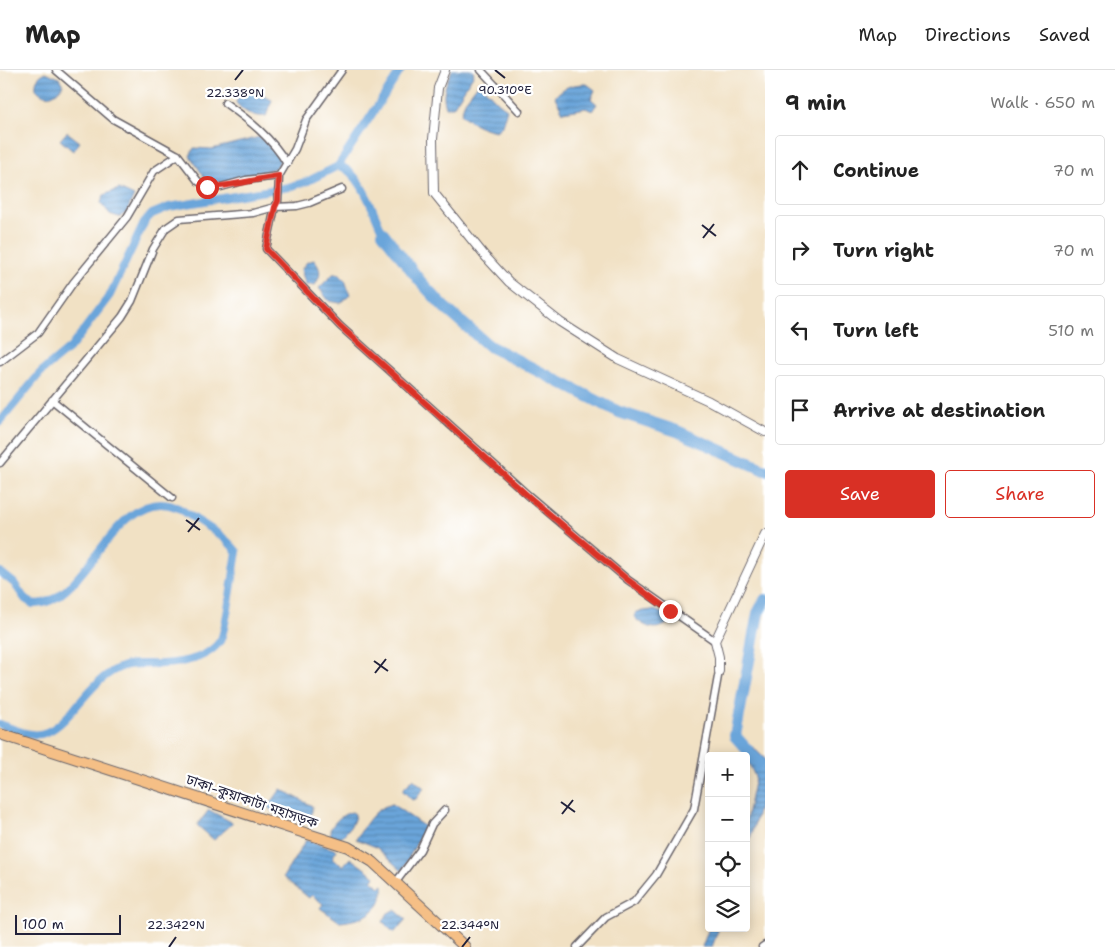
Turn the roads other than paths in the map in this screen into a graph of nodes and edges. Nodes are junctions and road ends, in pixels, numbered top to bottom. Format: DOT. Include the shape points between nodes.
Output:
graph roads {
  1 [pos="56,70"];
  2 [pos="342,70"];
  3 [pos="445,70"];
  4 [pos="481,70"];
  5 [pos="225,103"];
  6 [pos="519,111"];
  7 [pos="178,156"];
  8 [pos="287,164"];
  9 [pos="279,176"];
  10 [pos="342,189"];
  11 [pos="276,204"];
  12 [pos="0,362"];
  13 [pos="52,400"];
  14 [pos="765,432"];
  15 [pos="0,463"];
  16 [pos="172,498"];
  17 [pos="765,534"];
  18 [pos="715,641"];
  19 [pos="719,671"];
  20 [pos="0,734"];
  21 [pos="445,810"];
  22 [pos="396,882"];
  23 [pos="465,947"];
  24 [pos="577,947"];
  1 -- 7 [label="street" via="113,119"];
  2 -- 8 [label="street" via="306,120"];
  3 -- 14 [label="street" via="438,88 433,139 434,193 484,255 509,282 560,322 618,359"];
  4 -- 6 [label="street"];
  5 -- 8 [label="street" via="262,132"];
  7 -- 9 [label="street" via="207,187"];
  7 -- 12 [label="street" via="154,171 127,217 73,283 38,333"];
  8 -- 9 [label="street"];
  9 -- 11 [label="street"];
  10 -- 11 [label="street" via="310,203"];
  11 -- 13 [label="street" via="253,212 179,219 166,228 122,317"];
  11 -- 18 [label="street" via="266,249 340,326 594,552 663,606"];
  13 -- 15 [label="street"];
  13 -- 16 [label="street"];
  17 -- 18 [label="street"];
  18 -- 19 [label="street" via="720,657"];
  19 -- 24 [label="street" via="694,809 656,875 634,902 606,917"];
  20 -- 22 [label="main road, ঢাকা-কুয়াকাটা মহাসড়ক" via="348,847 373,862"];
  21 -- 22 [label="street" via="432,824 420,850"];
  22 -- 23 [label="main road, ঢাকা-কুয়াকাটা মহাসড়ক"];
}
